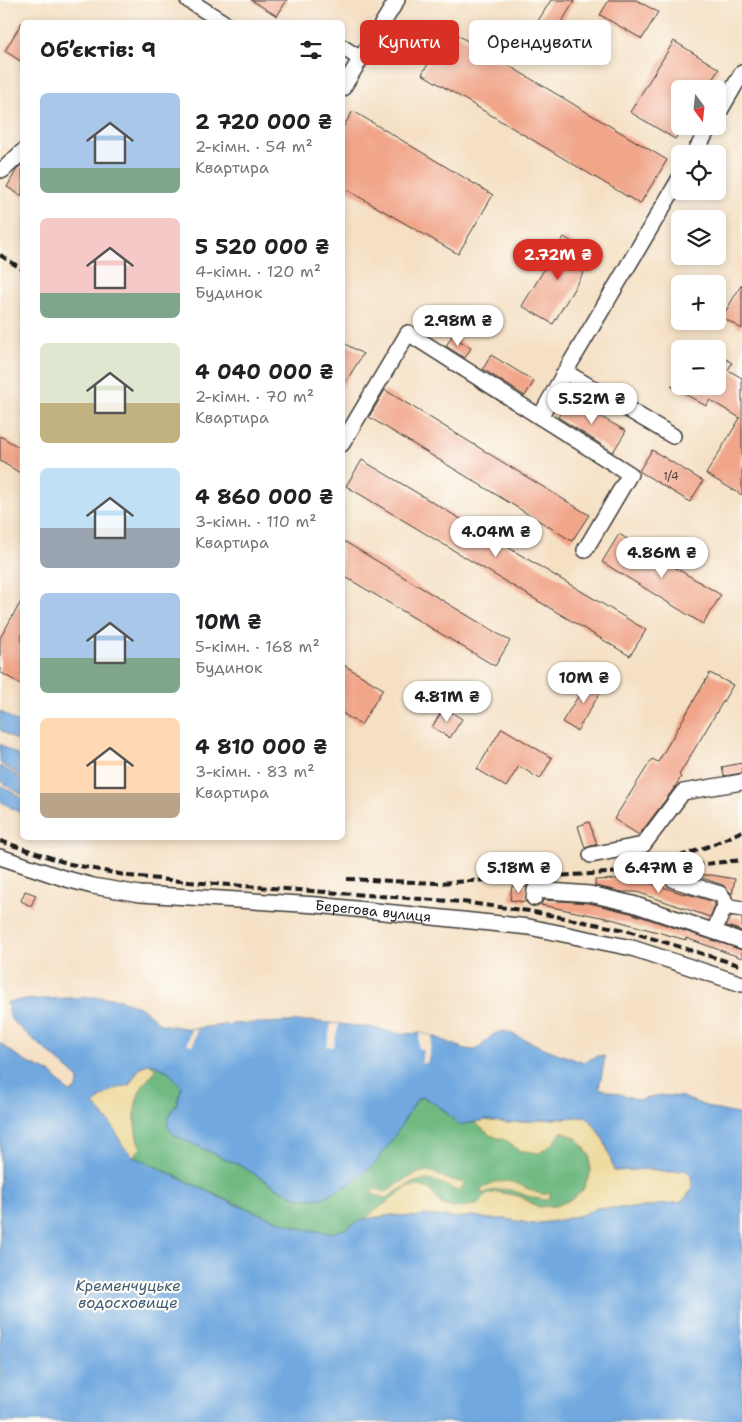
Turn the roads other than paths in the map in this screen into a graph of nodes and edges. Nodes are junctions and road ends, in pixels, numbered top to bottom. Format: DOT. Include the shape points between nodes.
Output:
graph roads {
  1 [pos="188,0"];
  2 [pos="397,0"];
  3 [pos="220,20"];
  4 [pos="385,20"];
  5 [pos="345,49"];
  6 [pos="360,58"];
  7 [pos="360,61"];
  8 [pos="742,73"];
  9 [pos="345,84"];
  10 [pos="726,100"];
  11 [pos="20,154"];
  12 [pos="0,169"];
  13 [pos="671,193"];
  14 [pos="565,372"];
  15 [pos="540,417"];
  16 [pos="673,436"];
  17 [pos="345,439"];
  18 [pos="586,550"];
  19 [pos="742,782"];
  20 [pos="591,855"];
  21 [pos="0,857"];
  22 [pos="674,880"];
  23 [pos="534,898"];
  24 [pos="724,906"];
  25 [pos="742,909"];
  26 [pos="714,931"];
  27 [pos="742,941"];
  28 [pos="742,984"];
  1 -- 3 [label="street"];
  2 -- 4 [label="street"];
  5 -- 6 [label="street"];
  7 -- 9 [label="street"];
  8 -- 10 [label="street"];
  11 -- 12 [label="street"];
  13 -- 14 [label="street"];
  14 -- 15 [label="street"];
  14 -- 16 [label="street"];
  15 -- 17 [label="street" via="408,333"];
  15 -- 18 [label="street" via="630,474"];
  19 -- 20 [label="street" via="682,792 644,845"];
  21 -- 28 [label="street, Берегова вулиця" via="93,886 140,894 317,905 529,927 632,948"];
  22 -- 24 [label="street" via="720,894"];
  23 -- 26 [label="street" via="535,890 590,894 633,904"];
  24 -- 25 [label="street"];
  24 -- 26 [label="street"];
  26 -- 27 [label="street"];
}
